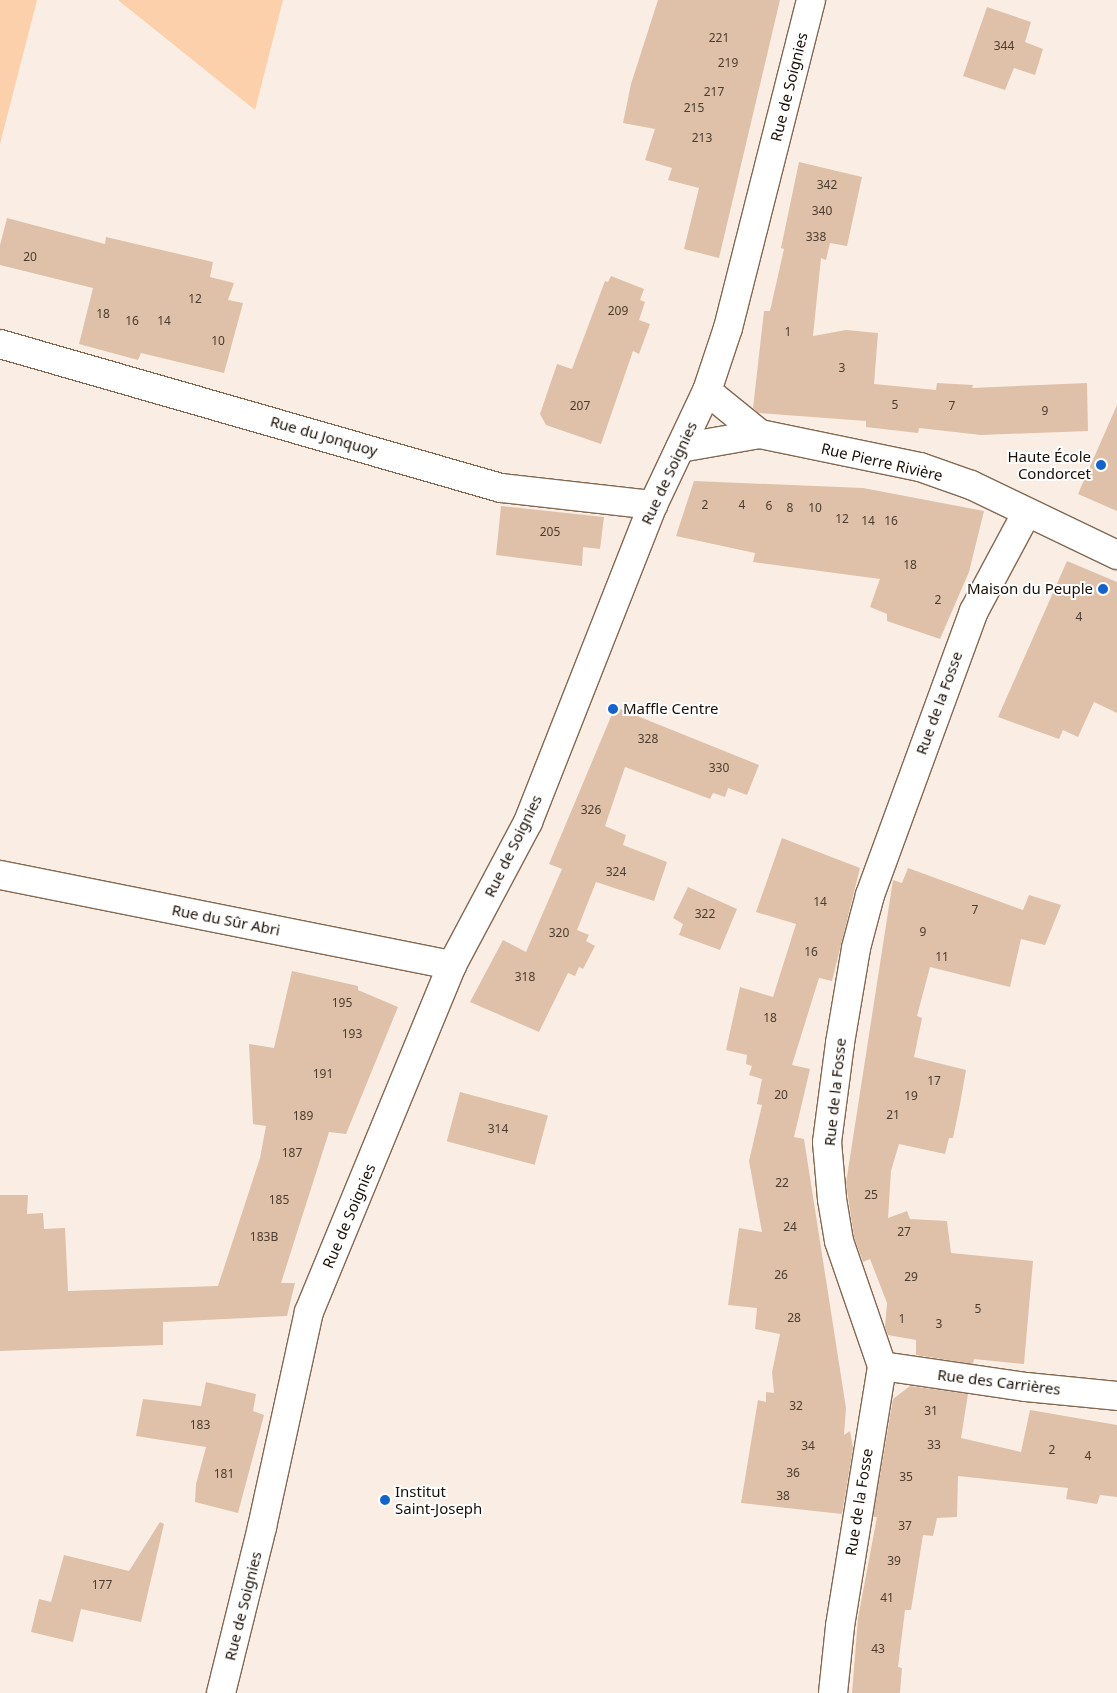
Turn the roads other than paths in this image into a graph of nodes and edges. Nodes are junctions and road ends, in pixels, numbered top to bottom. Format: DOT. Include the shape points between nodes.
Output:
graph roads {
  1 [pos="811,0"];
  2 [pos="0,344"];
  3 [pos="707,391"];
  4 [pos="760,434"];
  5 [pos="680,448"];
  6 [pos="653,505"];
  7 [pos="1026,514"];
  8 [pos="1117,555"];
  9 [pos="0,875"];
  10 [pos="452,965"];
  11 [pos="882,1366"];
  12 [pos="1117,1396"];
  13 [pos="221,1693"];
  14 [pos="833,1693"];
  1 -- 3 [label="street, Rue de Soignies" via="728,328"];
  2 -- 6 [label="street, Rue du Jonquoy" via="501,488"];
  3 -- 4 [label="street, Rue Pierre Rivière"];
  3 -- 5 [label="street, Rue de Soignies"];
  4 -- 5 [label="street, Rue Pierre Rivière"];
  4 -- 7 [label="street, Rue Pierre Rivière" via="920,467 971,485"];
  5 -- 6 [label="street, Rue de Soignies"];
  6 -- 10 [label="street, Rue de Soignies" via="528,822"];
  7 -- 8 [label="street, Rue Pierre Rivière"];
  7 -- 11 [label="street, Rue de la Fosse" via="974,610 873,886 856,948 827,1142 839,1241"];
  9 -- 10 [label="street, Rue du Sûr Abri"];
  10 -- 13 [label="street, Rue de Soignies" via="309,1312 262,1527"];
  11 -- 12 [label="street, Rue des Carrières" via="1026,1387"];
  11 -- 14 [label="street, Rue de la Fosse"];
}
